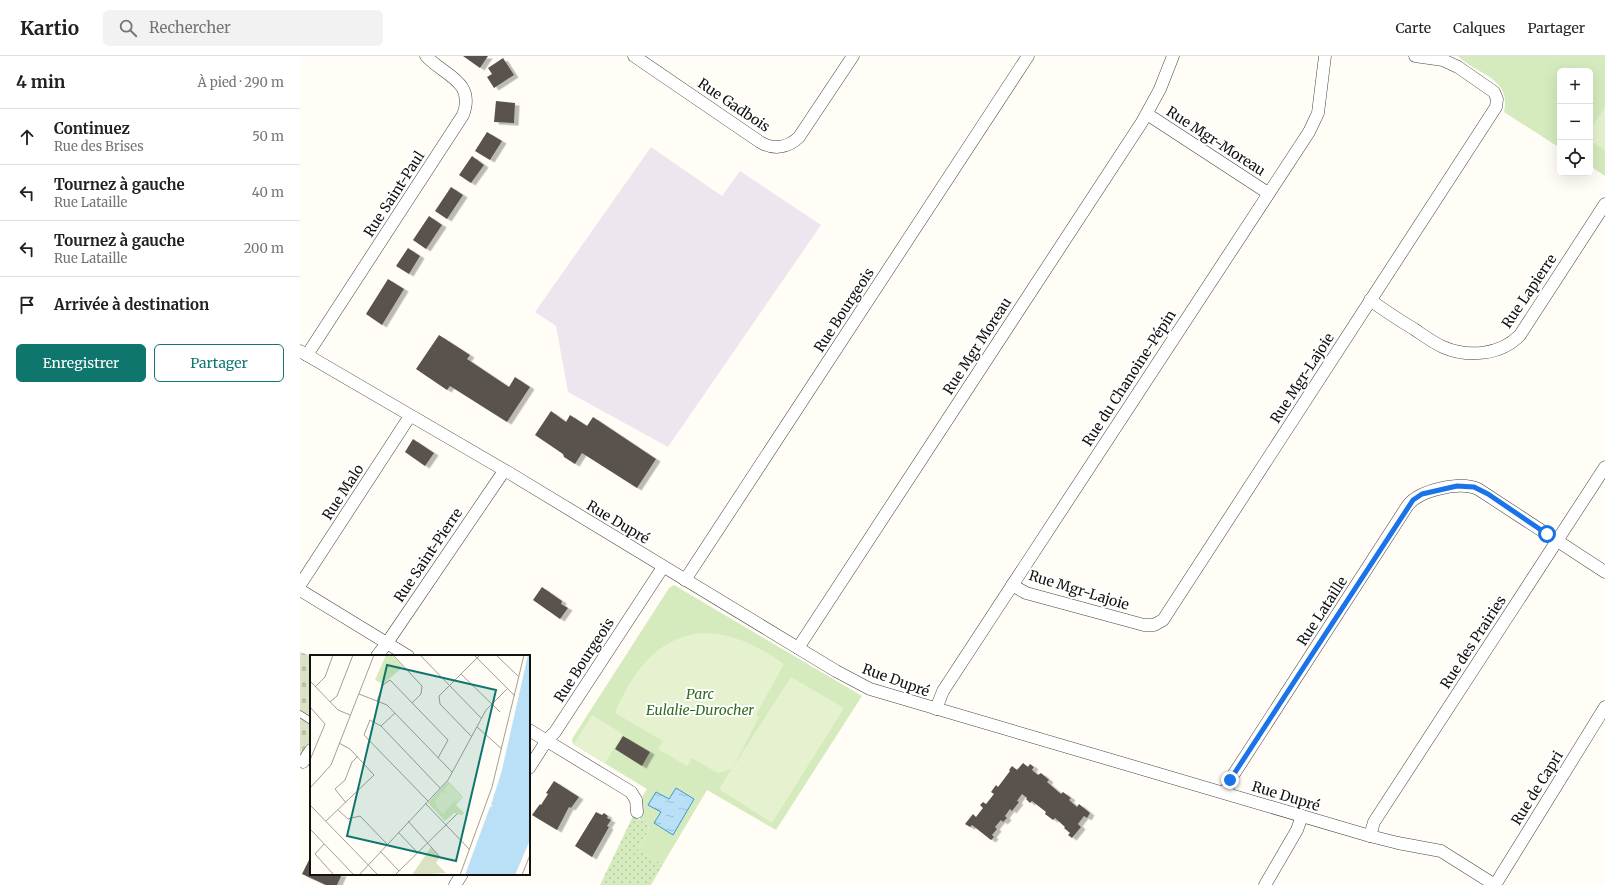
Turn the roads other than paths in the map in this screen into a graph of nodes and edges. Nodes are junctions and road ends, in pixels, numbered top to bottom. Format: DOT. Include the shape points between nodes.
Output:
graph roads {
  1 [pos="426,56"];
  2 [pos="634,56"];
  3 [pos="853,56"];
  4 [pos="1028,56"];
  5 [pos="1173,56"];
  6 [pos="1325,56"];
  7 [pos="1415,56"];
  8 [pos="1147,114"];
  9 [pos="1268,193"];
  10 [pos="1605,204"];
  11 [pos="1370,300"];
  12 [pos="304,353"];
  13 [pos="410,416"];
  14 [pos="1605,467"];
  15 [pos="504,470"];
  16 [pos="1557,541"];
  17 [pos="663,567"];
  18 [pos="1605,572"];
  19 [pos="685,580"];
  20 [pos="1012,584"];
  21 [pos="300,585"];
  22 [pos="300,590"];
  23 [pos="387,643"];
  24 [pos="798,648"];
  25 [pos="378,655"];
  26 [pos="406,655"];
  27 [pos="1605,707"];
  28 [pos="936,709"];
  29 [pos="300,714"];
  30 [pos="310,720"];
  31 [pos="530,731"];
  32 [pos="547,740"];
  33 [pos="310,752"];
  34 [pos="303,762"];
  35 [pos="530,766"];
  36 [pos="1226,794"];
  37 [pos="637,812"];
  38 [pos="1302,816"];
  39 [pos="1370,836"];
  40 [pos="461,875"];
  41 [pos="455,885"];
  42 [pos="1266,885"];
  43 [pos="1495,885"];
  1 -- 12 [label="street, Rue Saint-Paul" via="462,87 466,103 463,115"];
  2 -- 3 [label="street, Rue Gadbois" via="760,142 776,147 789,144 799,137"];
  4 -- 19 [label="street, Rue Bourgeois"];
  5 -- 8 [label="street, Rue Mgr Moreau"];
  6 -- 9 [label="street, Rue du Chanoine-Pépin" via="1316,118"];
  7 -- 11 [label="street, Rue Mgr-Lajoie" via="1443,60 1458,67 1494,92 1497,104"];
  8 -- 9 [label="street, Rue Mgr-Moreau"];
  8 -- 24 [label="street, Rue Mgr Moreau"];
  9 -- 20 [label="street, Rue du Chanoine-Pépin"];
  10 -- 11 [label="street, Rue Lapierre" via="1520,335 1503,348 1470,353 1444,348"];
  11 -- 20 [label="street, Rue Mgr-Lajoie" via="1160,622 1144,625 1026,593"];
  12 -- 13 [label="street, Rue Dupré"];
  13 -- 15 [label="street, Rue Dupré"];
  13 -- 21 [label="street, Rue Malo"];
  14 -- 16 [label="street, Rue des Prairies"];
  15 -- 17 [label="street, Rue Dupré"];
  15 -- 23 [label="street, Rue Saint-Pierre"];
  16 -- 18 [label="street"];
  16 -- 36 [label="street, Rue Lataille" via="1474,487 1461,486 1426,493 1411,502 1230,780"];
  16 -- 39 [label="street, Rue des Prairies" via="1374,822"];
  17 -- 19 [label="street, Rue Dupré"];
  17 -- 32 [label="street, Rue Bourgeois" via="555,732"];
  19 -- 24 [label="street, Rue Dupré"];
  20 -- 28 [label="street, Rue du Chanoine-Pépin" via="943,691"];
  22 -- 23 [label="street"];
  23 -- 25 [label="street, Rue Saint-Pierre"];
  23 -- 26 [label="street"];
  24 -- 28 [label="street, Rue Dupré" via="870,689"];
  27 -- 43 [label="street, Rue de Capri"];
  28 -- 36 [label="street, Rue Dupré"];
  29 -- 30 [label="lane"];
  31 -- 32 [label="street"];
  32 -- 35 [label="street, Rue Bourgeois"];
  32 -- 37 [label="street" via="632,792"];
  33 -- 34 [label="street"];
  36 -- 38 [label="street, Rue Dupré"];
  38 -- 39 [label="street, Rue Dupré"];
  38 -- 42 [label="street" via="1297,830"];
  39 -- 43 [label="street, Rue Dupré" via="1441,851"];
  40 -- 41 [label="street"];
}
